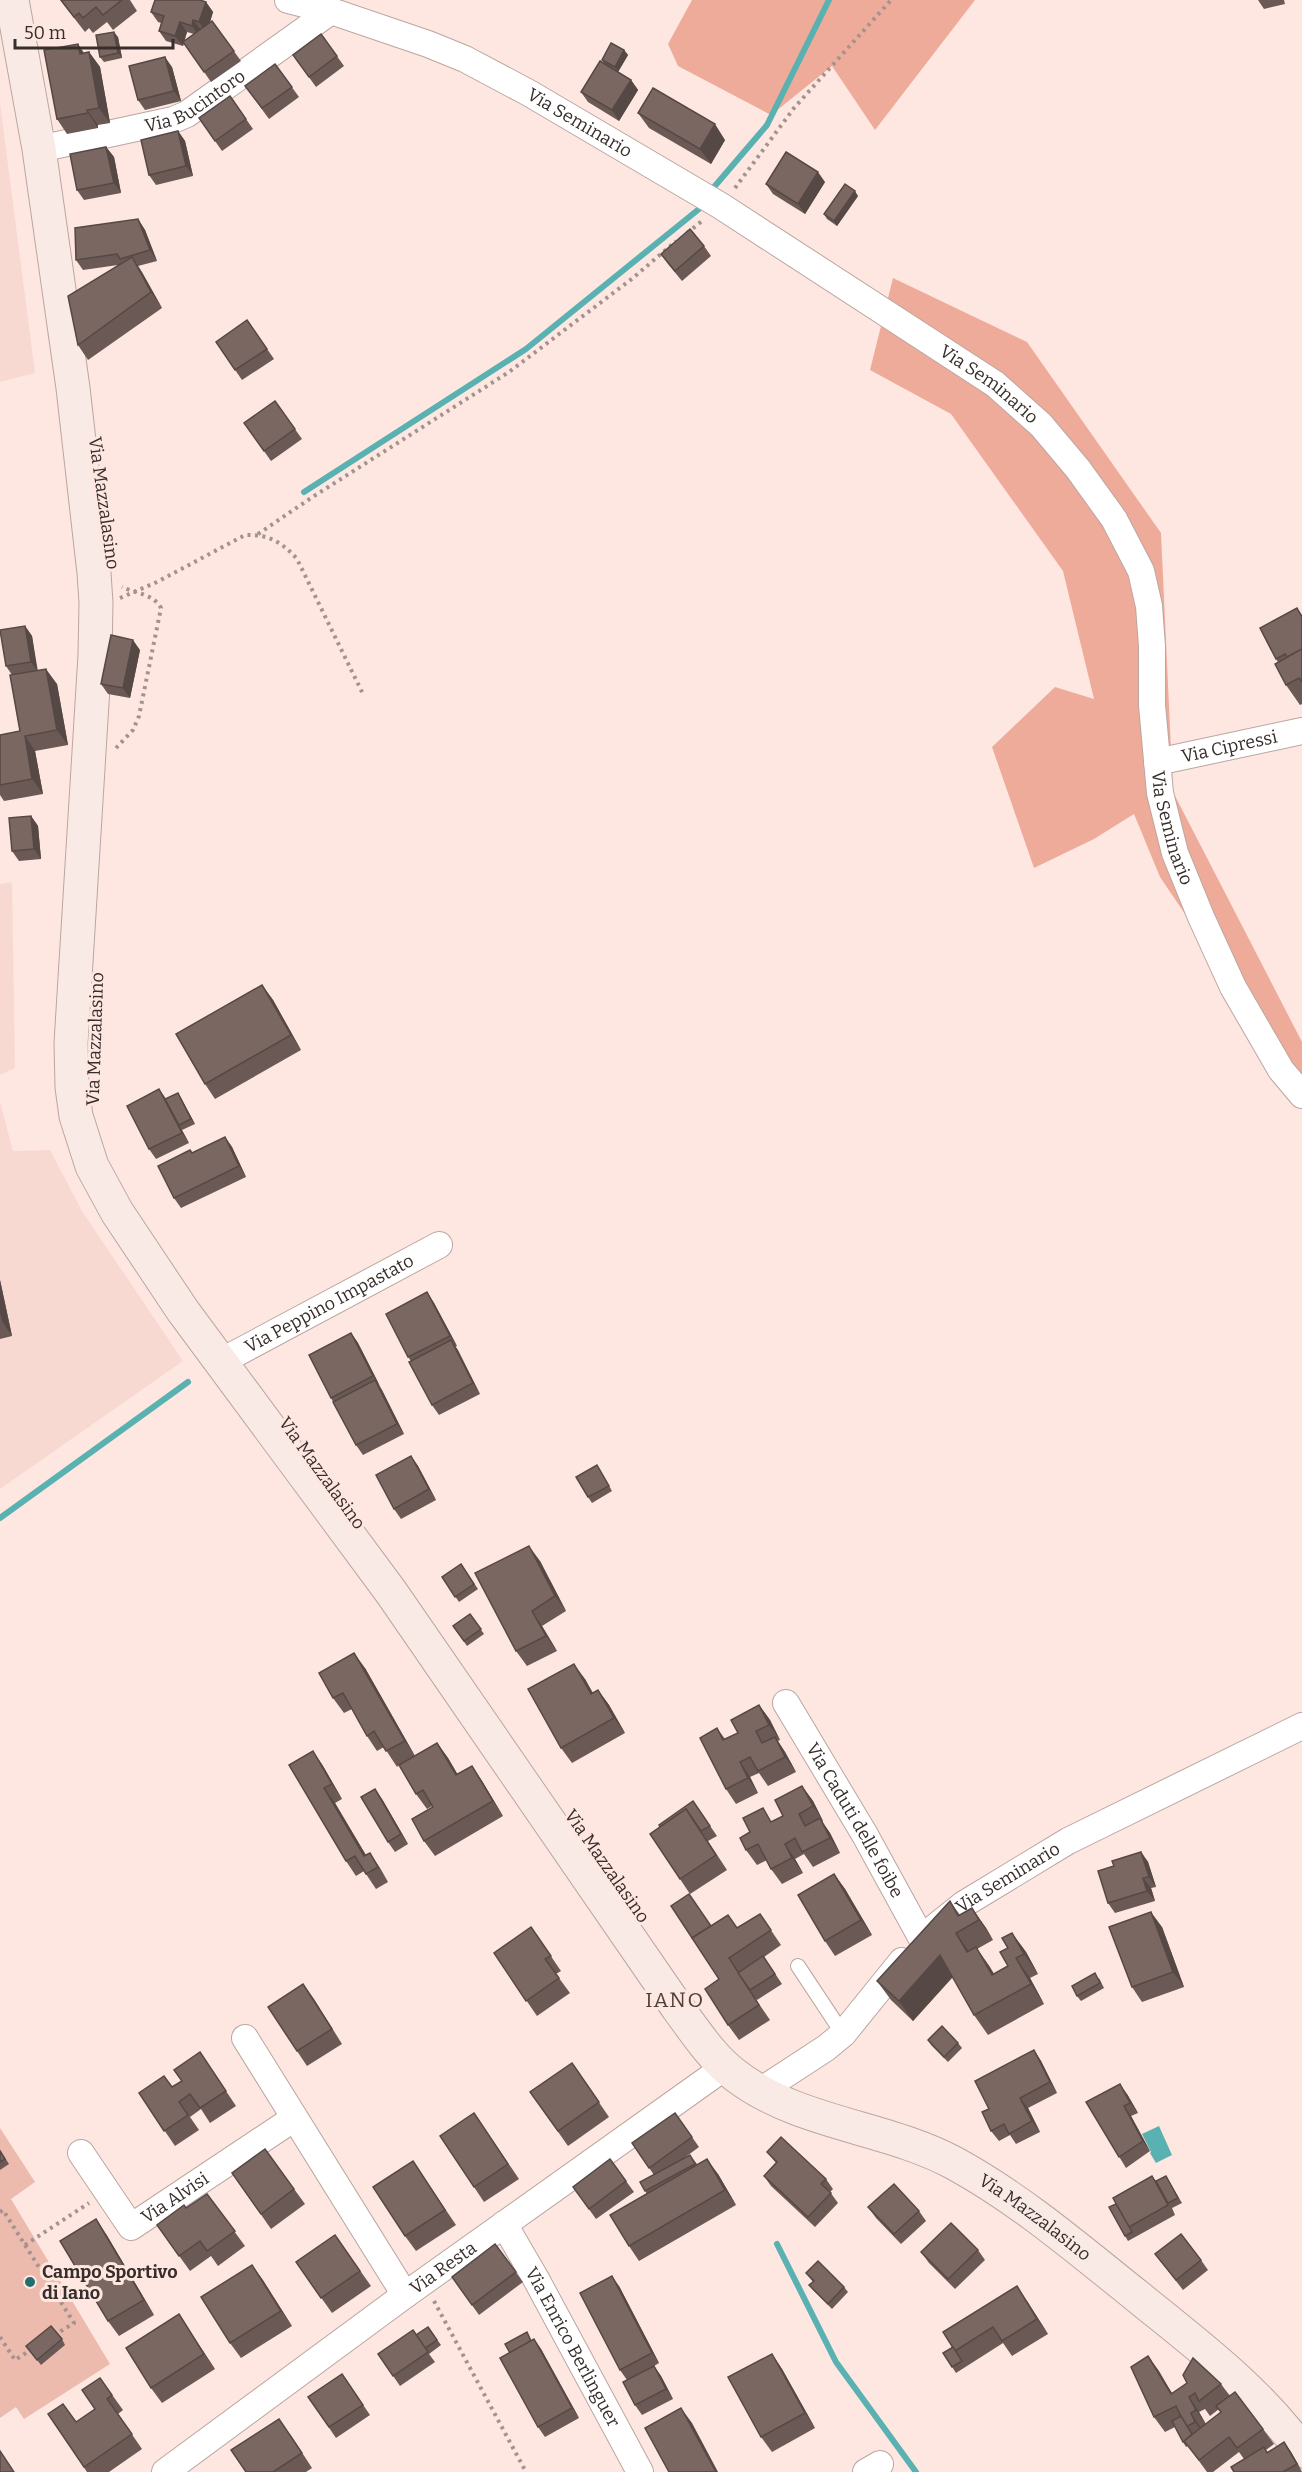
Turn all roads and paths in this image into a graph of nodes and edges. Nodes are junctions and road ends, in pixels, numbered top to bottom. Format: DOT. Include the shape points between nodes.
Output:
graph roads {
  1 [pos="288,0"];
  2 [pos="891,0"];
  3 [pos="19,6"];
  4 [pos="331,12"];
  5 [pos="39,149"];
  6 [pos="721,206"];
  7 [pos="258,534"];
  8 [pos="135,592"];
  9 [pos="107,594"];
  10 [pos="363,694"];
  11 [pos="1302,730"];
  12 [pos="112,756"];
  13 [pos="1157,762"];
  14 [pos="1302,1095"];
  15 [pos="439,1245"];
  16 [pos="220,1362"];
  17 [pos="786,1703"];
  18 [pos="1302,1726"];
  19 [pos="922,1939"];
  20 [pos="798,1966"];
  21 [pos="843,2034"];
  22 [pos="245,2038"];
  23 [pos="725,2067"];
  24 [pos="760,2091"];
  25 [pos="293,2119"];
  26 [pos="81,2153"];
  27 [pos="108,2192"];
  28 [pos="0,2212"];
  29 [pos="504,2224"];
  30 [pos="25,2245"];
  31 [pos="414,2289"];
  32 [pos="0,2337"];
  33 [pos="44,2342"];
  34 [pos="34,2348"];
  35 [pos="1302,2451"];
  36 [pos="165,2472"];
  37 [pos="526,2472"];
  38 [pos="640,2472"];
  1 -- 4 [label="street, Via Seminario"];
  2 -- 6 [label="path" via="794,108"];
  3 -- 5 [label="main road, Via Mazzalasino"];
  4 -- 5 [label="street, Via Bucintoro" via="187,114"];
  4 -- 6 [label="street, Via Seminario" via="465,59"];
  5 -- 9 [label="main road, Via Mazzalasino"];
  6 -- 7 [label="path" via="509,372"];
  6 -- 13 [label="street, Via Seminario" via="995,384 1041,425 1077,469 1114,519 1141,571 1149,606"];
  7 -- 8 [label="path" via="228,542"];
  7 -- 10 [label="path" via="286,546 297,559"];
  8 -- 9 [label="path"];
  8 -- 9 [label="path, Via Mazzalasino"];
  8 -- 12 [label="path, Via Mazzalasino" via="160,604 160,616 139,716"];
  9 -- 16 [label="main road, Via Mazzalasino" via="71,1043 76,1116 92,1166 117,1212"];
  11 -- 13 [label="street, Via Cipressi"];
  13 -- 14 [label="street, Via Seminario" via="1169,832 1185,881 1233,987 1281,1070"];
  15 -- 16 [label="street, Via Peppino Impastato"];
  16 -- 23 [label="main road, Via Mazzalasino" via="391,1592 676,2007"];
  17 -- 19 [label="street, Via Caduti delle foibe"];
  18 -- 19 [label="street, Via Seminario" via="1068,1841 964,1904"];
  19 -- 21 [label="street, Via Seminario"];
  20 -- 21 [label="lane"];
  21 -- 24 [label="street, Via Seminario"];
  22 -- 25 [label="street"];
  23 -- 24 [label="main road, Via Mazzalasino"];
  23 -- 29 [label="street, Via Resta"];
  24 -- 35 [label="main road, Via Mazzalasino" via="815,2114 913,2144 985,2181 1057,2231 1236,2377 1271,2411"];
  25 -- 27 [label="street, Via Alvisi" via="131,2228"];
  25 -- 31 [label="street"];
  26 -- 27 [label="street, Via Alvisi"];
  27 -- 30 [label="path"];
  28 -- 30 [label="path" via="3,2210"];
  29 -- 31 [label="street, Via Resta"];
  29 -- 38 [label="street, Via Enrico Berlinguer"];
  30 -- 33 [label="path" via="74,2323"];
  31 -- 36 [label="street, Via Resta"];
  31 -- 37 [label="path"];
  32 -- 34 [label="path" via="15,2360"];
}
